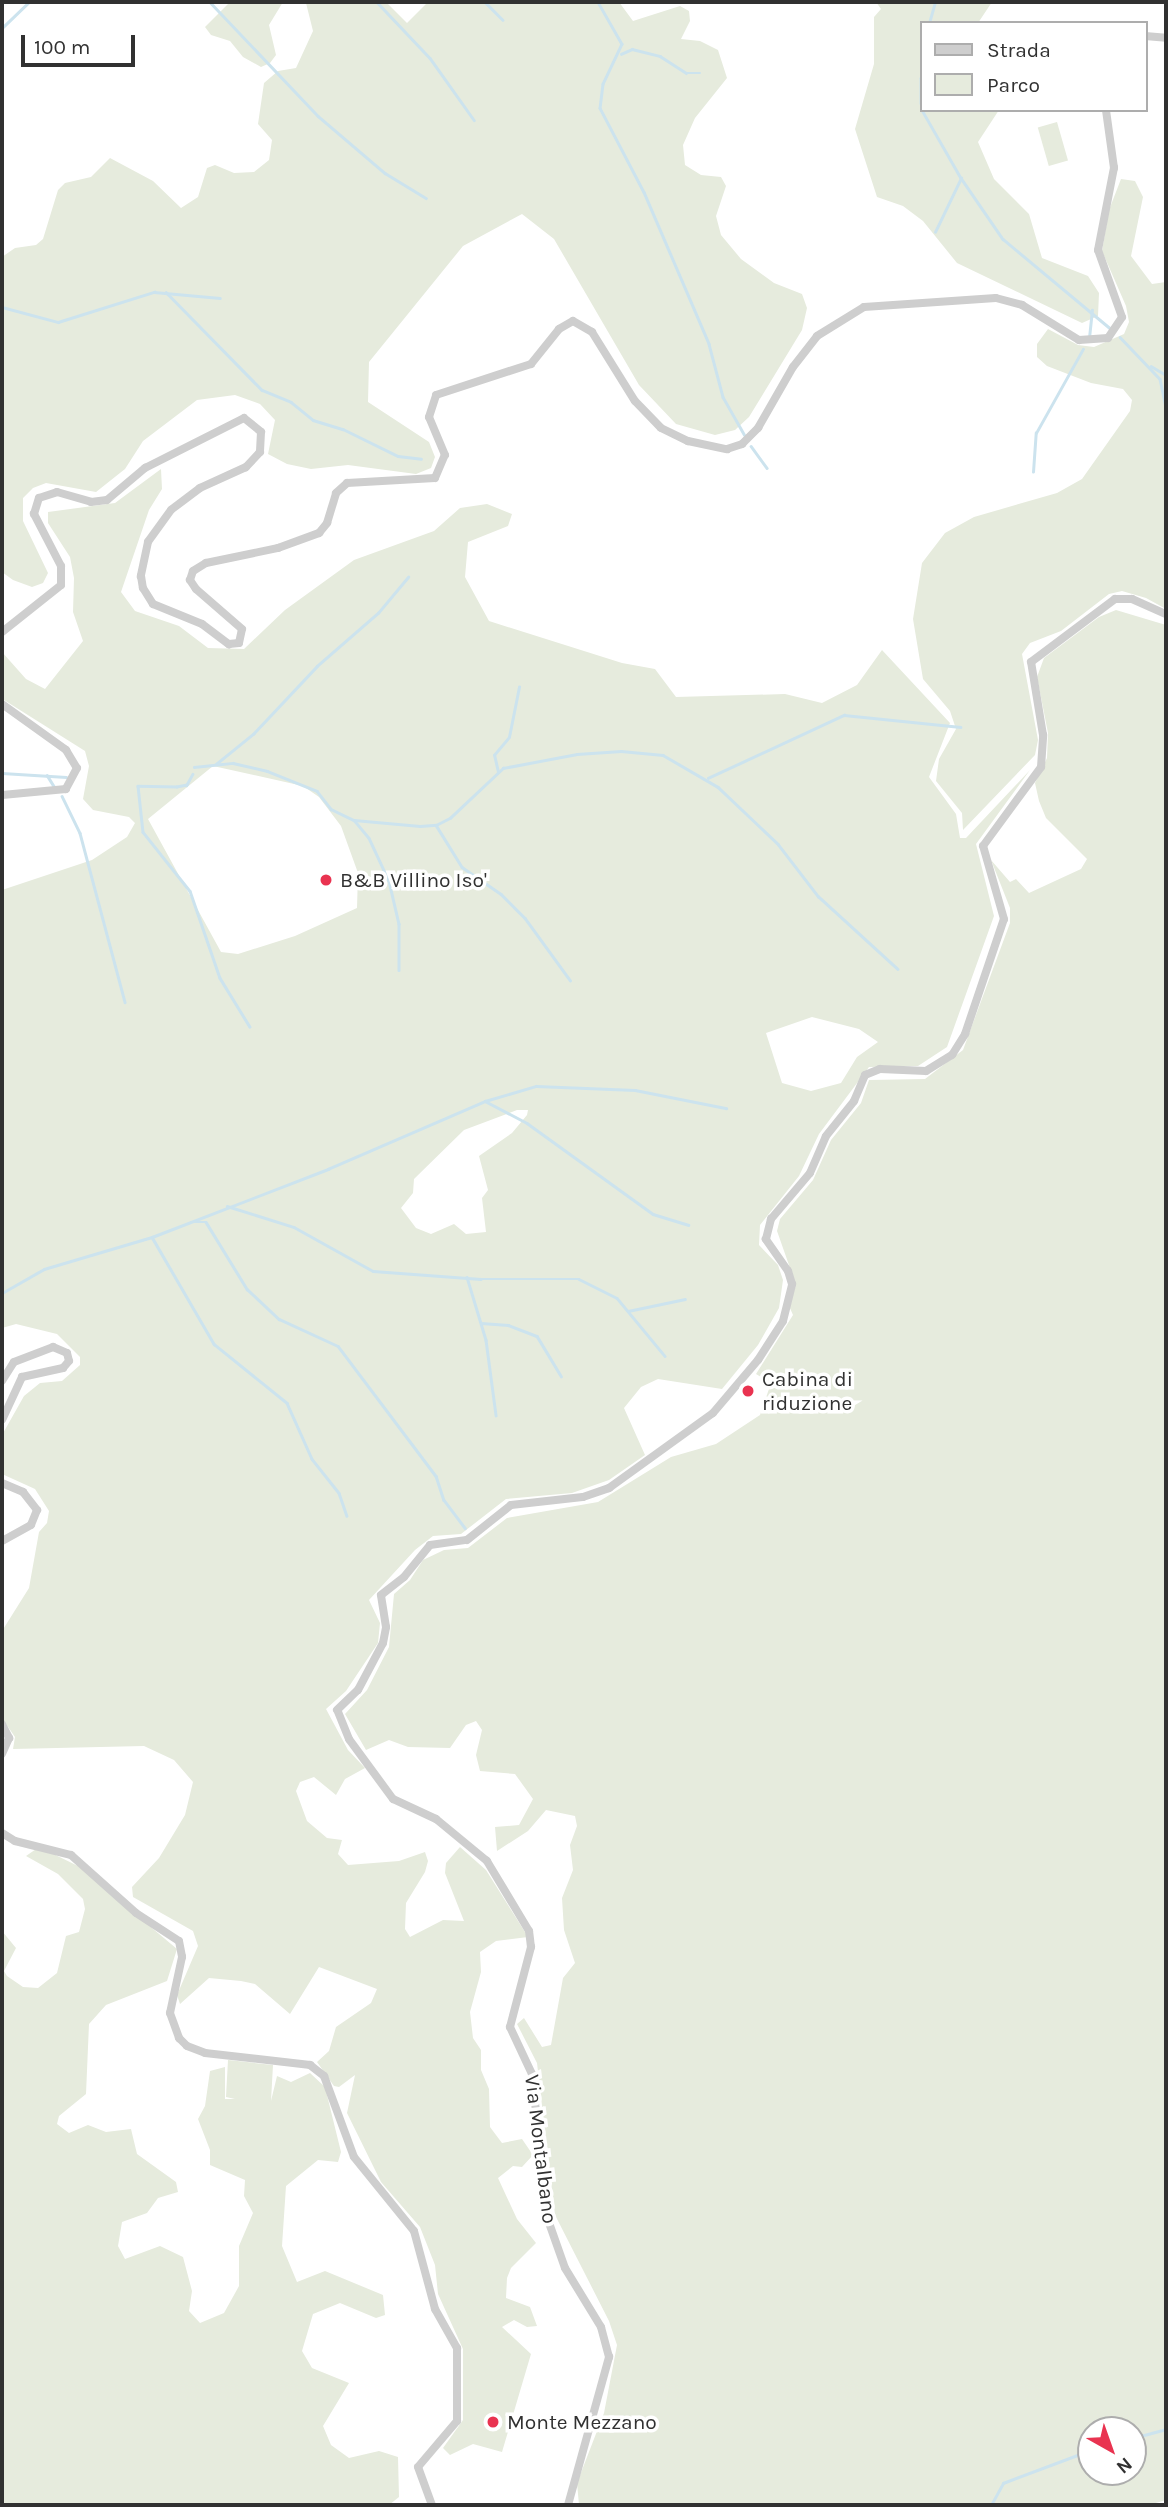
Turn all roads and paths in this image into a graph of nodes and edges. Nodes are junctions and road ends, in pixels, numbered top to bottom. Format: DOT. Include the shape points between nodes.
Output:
graph roads {
  1 [pos="1147,36"];
  2 [pos="1166,38"];
  3 [pos="1106,112"];
  4 [pos="1166,614"];
  5 [pos="2,632"];
  6 [pos="4,706"];
  7 [pos="2,795"];
  8 [pos="2,1381"];
  9 [pos="2,1420"];
  10 [pos="2,1483"];
  11 [pos="2,1541"];
  12 [pos="2,1724"];
  13 [pos="2,1754"];
  14 [pos="2,1833"];
  15 [pos="432,2505"];
  16 [pos="568,2505"];
  1 -- 2 [label="street"];
  3 -- 5 [label="street" via="1114,168 1098,250 1122,317 1114,334 1101,341 1086,342 1022,306 996,298 879,304 822,332 793,367 758,428 742,444 727,449 688,441 662,428 635,401 592,332 580,321 559,329 531,364 442,389 428,411 445,455 435,478 347,483 336,493 319,533 255,554 206,563 192,571 190,580 196,589 242,629 241,640 235,644 153,604 142,588 141,576 148,542 171,510 200,488 246,467 260,452 261,432 254,422 240,419 145,468 107,500 91,502 57,492 39,498 34,514 61,566 62,579 51,595"];
  4 -- 16 [label="street, Via Montalbano" via="1132,599 1115,598 1031,662 1043,735 1041,767 983,846 1004,919 965,1034 952,1055 926,1071 880,1069 865,1075 854,1101 826,1136 810,1173 771,1219 766,1239 788,1270 792,1284 783,1321 758,1360 713,1413 609,1489 570,1500 512,1505 467,1540 430,1545 404,1577 381,1595 386,1627 383,1643 358,1690 337,1710 349,1739 393,1800 436,1819 487,1860 529,1931 531,1947 510,2027 532,2074 548,2220 565,2268 601,2326 609,2357"];
  6 -- 7 [label="street" via="66,750 77,768 65,789"];
  8 -- 9 [label="street" via="14,1362 53,1348 67,1353 69,1361 63,1368 22,1377"];
  10 -- 11 [label="street" via="23,1492 37,1510 31,1525"];
  12 -- 13 [label="street" via="9,1738"];
  14 -- 15 [label="street" via="15,1841 71,1854 136,1913 176,1938 183,1957 170,2013 187,2046 205,2053 310,2065 324,2076 354,2157 414,2231 435,2309 457,2347 457,2421 418,2467"];
}
